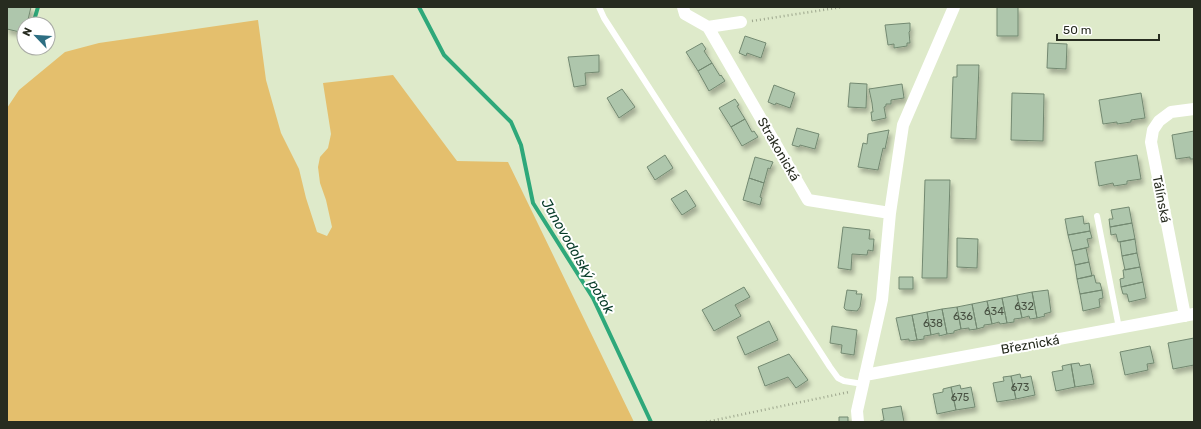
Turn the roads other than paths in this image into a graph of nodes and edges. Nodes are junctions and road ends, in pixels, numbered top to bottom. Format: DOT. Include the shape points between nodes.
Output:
graph roads {
  1 [pos="598,7"];
  2 [pos="683,7"];
  3 [pos="954,7"];
  4 [pos="741,22"];
  5 [pos="708,27"];
  6 [pos="1194,109"];
  7 [pos="890,213"];
  8 [pos="1097,216"];
  9 [pos="1189,315"];
  10 [pos="1120,328"];
  11 [pos="863,383"];
  12 [pos="858,422"];
  1 -- 11 [label="lane" via="830,367 838,378 844,381"];
  2 -- 5 [label="street" via="685,14"];
  3 -- 7 [label="street" via="904,125"];
  4 -- 5 [label="street"];
  5 -- 7 [label="street, Strakonická" via="808,200"];
  6 -- 9 [label="street, Tálínská" via="1171,112 1159,121 1153,130 1151,142"];
  7 -- 11 [label="street" via="882,300"];
  8 -- 10 [label="lane"];
  9 -- 10 [label="street, Březnická"];
  10 -- 11 [label="street, Březnická"];
  11 -- 12 [label="street" via="857,411"];
}
